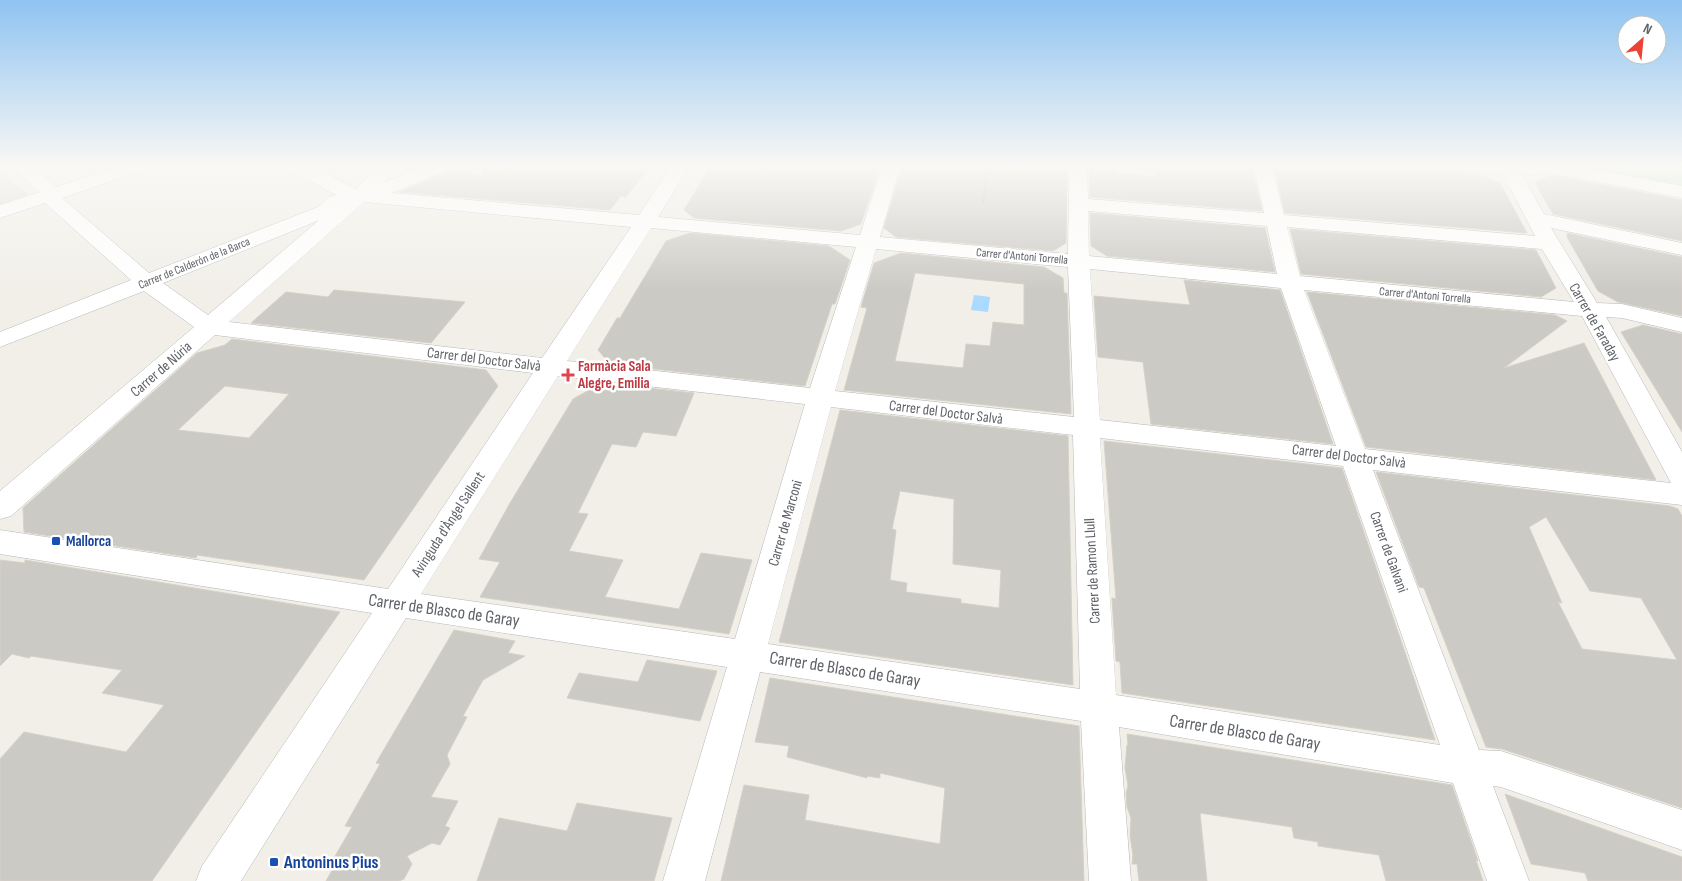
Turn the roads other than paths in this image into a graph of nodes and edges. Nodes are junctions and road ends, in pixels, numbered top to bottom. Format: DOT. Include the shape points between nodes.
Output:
graph roads {
  1 [pos="13,208"];
  2 [pos="61,208"];
  3 [pos="335,208"];
  4 [pos="516,208"];
  5 [pos="653,208"];
  6 [pos="879,208"];
  7 [pos="1078,208"];
  8 [pos="1126,208"];
  9 [pos="1272,208"];
  10 [pos="1531,208"];
  11 [pos="0,212"];
  12 [pos="1537,219"];
  13 [pos="1275,221"];
  14 [pos="644,222"];
  15 [pos="312,225"];
  16 [pos="869,243"];
  17 [pos="1549,243"];
  18 [pos="1682,249"];
  19 [pos="1078,261"];
  20 [pos="146,282"];
  21 [pos="1290,282"];
  22 [pos="1590,310"];
  23 [pos="1682,325"];
  24 [pos="210,327"];
  25 [pos="0,340"];
  26 [pos="550,367"];
  27 [pos="821,397"];
  28 [pos="1088,428"];
  29 [pos="1355,457"];
  30 [pos="1682,477"];
  31 [pos="1682,495"];
  32 [pos="3,503"];
  33 [pos="0,542"];
  34 [pos="398,602"];
  35 [pos="749,655"];
  36 [pos="1099,708"];
  37 [pos="1466,767"];
  38 [pos="1682,830"];
  39 [pos="217,881"];
  40 [pos="684,881"];
  41 [pos="1110,881"];
  42 [pos="1508,881"];
  1 -- 11 [label="street"];
  2 -- 20 [label="street"];
  3 -- 15 [label="street, Carrer de Núria"];
  4 -- 14 [label="street, Carrer d'Antoni Torrella"];
  5 -- 14 [label="street, Avinguda d'Àngel Sallent"];
  6 -- 16 [label="street, Carrer de Marconi"];
  7 -- 19 [label="street, Carrer de Ramon Llull"];
  8 -- 13 [label="street"];
  9 -- 13 [label="street, Carrer de Galvani"];
  10 -- 12 [label="street, Carrer de Faraday"];
  12 -- 17 [label="street, Carrer de Faraday"];
  12 -- 18 [label="street"];
  13 -- 17 [label="street"];
  13 -- 21 [label="street, Carrer de Galvani"];
  14 -- 16 [label="street, Carrer d'Antoni Torrella"];
  14 -- 26 [label="street, Avinguda d'Àngel Sallent"];
  15 -- 20 [label="street, Carrer de Calderón de la Barca"];
  15 -- 24 [label="street, Carrer de Núria"];
  16 -- 19 [label="street, Carrer d'Antoni Torrella"];
  16 -- 27 [label="street, Carrer de Marconi"];
  17 -- 22 [label="street, Carrer de Faraday"];
  19 -- 21 [label="street, Carrer d'Antoni Torrella"];
  19 -- 28 [label="street, Carrer de Ramon Llull"];
  20 -- 24 [label="street"];
  20 -- 25 [label="street, Carrer de Calderón de la Barca"];
  21 -- 22 [label="street, Carrer d'Antoni Torrella"];
  21 -- 29 [label="street, Carrer de Galvani"];
  22 -- 23 [label="street, Carrer d'Antoni Torrella" via="1622,311"];
  22 -- 30 [label="street, Carrer de Faraday"];
  24 -- 26 [label="street, Carrer del Doctor Salvà"];
  24 -- 32 [label="street, Carrer de Núria"];
  26 -- 27 [label="street, Carrer del Doctor Salvà"];
  26 -- 34 [label="street, Avinguda d'Àngel Sallent"];
  27 -- 28 [label="street, Carrer del Doctor Salvà"];
  27 -- 35 [label="street, Carrer de Marconi"];
  28 -- 29 [label="street, Carrer del Doctor Salvà"];
  28 -- 36 [label="street, Carrer de Ramon Llull" via="1086,454"];
  29 -- 31 [label="street, Carrer del Doctor Salvà"];
  29 -- 37 [label="street, Carrer de Galvani"];
  33 -- 34 [label="street, Carrer de Blasco de Garay"];
  34 -- 35 [label="street, Carrer de Blasco de Garay"];
  34 -- 39 [label="street, Avinguda d'Àngel Sallent"];
  35 -- 36 [label="street, Carrer de Blasco de Garay"];
  35 -- 40 [label="street, Carrer de Marconi"];
  36 -- 37 [label="street, Carrer de Blasco de Garay"];
  36 -- 41 [label="street, Carrer de Ramon Llull"];
  37 -- 38 [label="street, Carrer de Blasco de Garay" via="1501,769"];
  37 -- 42 [label="street, Carrer de Galvani"];
}
